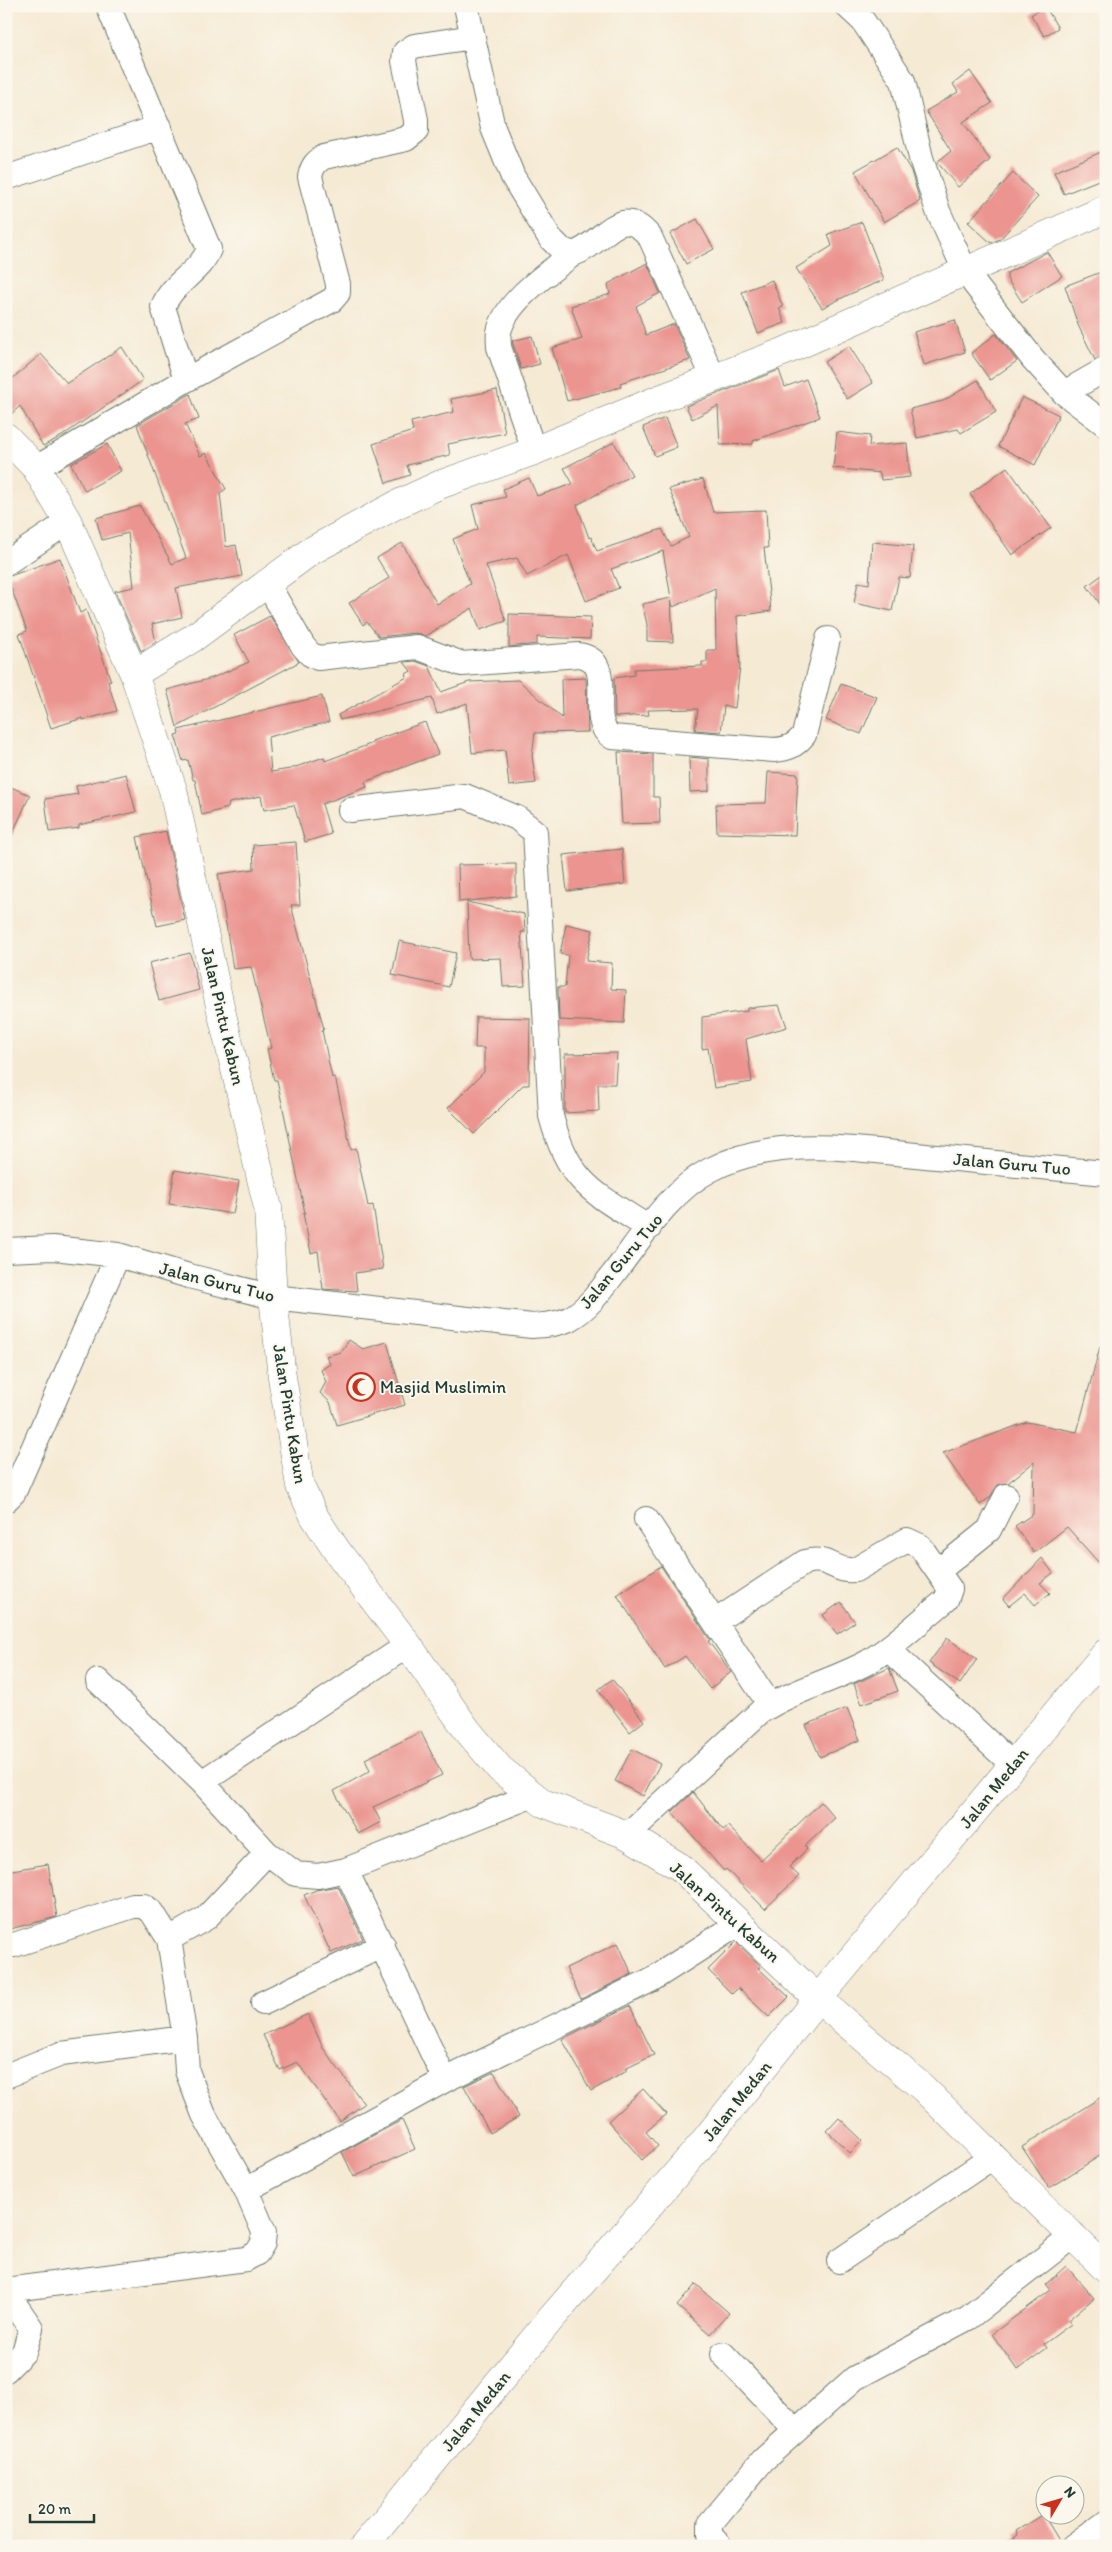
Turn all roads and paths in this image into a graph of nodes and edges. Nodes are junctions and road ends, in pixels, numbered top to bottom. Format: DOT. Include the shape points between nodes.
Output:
graph roads {
  1 [pos="108,6"];
  2 [pos="466,6"];
  3 [pos="847,6"];
  4 [pos="473,37"];
  5 [pos="159,127"];
  6 [pos="6,178"];
  7 [pos="1106,209"];
  8 [pos="573,254"];
  9 [pos="966,272"];
  10 [pos="1106,368"];
  11 [pos="714,379"];
  12 [pos="186,380"];
  13 [pos="1064,393"];
  14 [pos="1106,425"];
  15 [pos="6,436"];
  16 [pos="534,451"];
  17 [pos="36,468"];
  18 [pos="68,522"];
  19 [pos="6,562"];
  20 [pos="267,584"];
  21 [pos="828,639"];
  22 [pos="134,674"];
  23 [pos="350,810"];
  24 [pos="1106,1173"];
  25 [pos="649,1228"];
  26 [pos="6,1250"];
  27 [pos="118,1255"];
  28 [pos="273,1297"];
  29 [pos="1006,1496"];
  30 [pos="6,1500"];
  31 [pos="646,1519"];
  32 [pos="938,1571"];
  33 [pos="716,1621"];
  34 [pos="408,1645"];
  35 [pos="888,1649"];
  36 [pos="1106,1653"];
  37 [pos="98,1681"];
  38 [pos="770,1705"];
  39 [pos="1013,1765"];
  40 [pos="202,1782"];
  41 [pos="533,1795"];
  42 [pos="627,1835"];
  43 [pos="267,1853"];
  44 [pos="346,1870"];
  45 [pos="740,1923"];
  46 [pos="169,1939"];
  47 [pos="6,1944"];
  48 [pos="382,1945"];
  49 [pos="818,1999"];
  50 [pos="263,2003"];
  51 [pos="185,2038"];
  52 [pos="6,2076"];
  53 [pos="445,2080"];
  54 [pos="994,2156"];
  55 [pos="246,2190"];
  56 [pos="1074,2235"];
  57 [pos="839,2261"];
  58 [pos="1106,2269"];
  59 [pos="6,2290"];
  60 [pos="724,2354"];
  61 [pos="6,2370"];
  62 [pos="795,2430"];
  63 [pos="1106,2522"];
  64 [pos="364,2546"];
  65 [pos="720,2546"];
  66 [pos="1073,2546"];
  1 -- 5 [label="street"];
  2 -- 4 [label="street"];
  3 -- 9 [label="street" via="863,21 903,81 921,158 938,210"];
  4 -- 8 [label="street" via="493,128 513,177 550,238"];
  4 -- 12 [label="street" via="414,46 405,52 416,132 406,139 324,157 311,168 310,177 338,293 332,300"];
  5 -- 6 [label="street"];
  5 -- 12 [label="street" via="209,249 205,261 167,295 163,307"];
  7 -- 9 [label="street"];
  8 -- 11 [label="street" via="583,251 617,224 630,221 641,225 650,237"];
  8 -- 16 [label="street" via="523,295 504,319 499,332 499,347"];
  9 -- 11 [label="street" via="843,327"];
  9 -- 13 [label="street" via="1032,360"];
  10 -- 13 [label="street"];
  11 -- 16 [label="street"];
  12 -- 17 [label="street"];
  13 -- 14 [label="street"];
  15 -- 17 [label="street, Jalan Pintu Kabun"];
  16 -- 20 [label="street" via="439,485 396,505 311,551"];
  17 -- 18 [label="street, Jalan Pintu Kabun"];
  18 -- 19 [label="street"];
  18 -- 22 [label="street, Jalan Pintu Kabun"];
  20 -- 21 [label="street" via="303,646 318,658 417,647 462,664 588,656 599,672 601,722 605,733 612,737 787,749 804,735"];
  20 -- 22 [label="street" via="193,638"];
  22 -- 28 [label="street, Jalan Pintu Kabun" via="173,790 268,1208"];
  23 -- 25 [label="street" via="465,796 517,818 535,832 551,1116 558,1142 571,1168 589,1190"];
  24 -- 25 [label="street, Jalan Guru Tuo" via="835,1148 766,1150 709,1170 668,1204"];
  25 -- 28 [label="street, Jalan Guru Tuo" via="586,1307 568,1320 552,1325 532,1326"];
  26 -- 27 [label="street, Jalan Guru Tuo" via="53,1248"];
  27 -- 28 [label="street, Jalan Guru Tuo"];
  27 -- 30 [label="street" via="14,1492"];
  28 -- 34 [label="street, Jalan Pintu Kabun" via="300,1486 314,1516 337,1551"];
  29 -- 32 [label="street" via="989,1530"];
  31 -- 33 [label="street"];
  32 -- 33 [label="street" via="920,1546 907,1540 855,1570 847,1571 816,1558"];
  32 -- 35 [label="street" via="949,1586 946,1600"];
  33 -- 38 [label="street"];
  34 -- 40 [label="street"];
  34 -- 41 [label="street, Jalan Pintu Kabun" via="466,1730 500,1769"];
  35 -- 38 [label="street" via="866,1663"];
  35 -- 39 [label="street"];
  36 -- 39 [label="street, Jalan Medan"];
  37 -- 40 [label="street"];
  38 -- 42 [label="street"];
  39 -- 49 [label="street, Jalan Medan"];
  40 -- 43 [label="street"];
  41 -- 42 [label="street, Jalan Pintu Kabun" via="543,1803"];
  41 -- 44 [label="street"];
  42 -- 45 [label="street, Jalan Pintu Kabun" via="680,1867"];
  43 -- 44 [label="street" via="296,1874 318,1876"];
  43 -- 46 [label="street" via="206,1918"];
  44 -- 48 [label="street"];
  45 -- 49 [label="street, Jalan Pintu Kabun"];
  45 -- 53 [label="street" via="651,1980"];
  46 -- 47 [label="street" via="152,1912 144,1906 133,1906 14,1945"];
  46 -- 51 [label="street"];
  48 -- 50 [label="street"];
  48 -- 53 [label="street"];
  49 -- 54 [label="street, Jalan Pintu Kabun" via="923,2088"];
  49 -- 64 [label="street, Jalan Medan" via="697,2150 549,2321"];
  51 -- 52 [label="street" via="61,2054"];
  51 -- 55 [label="street" via="187,2071 204,2115"];
  53 -- 55 [label="street"];
  54 -- 56 [label="street, Jalan Pintu Kabun"];
  54 -- 57 [label="street"];
  55 -- 59 [label="street" via="264,2232 263,2243 257,2253 246,2259"];
  56 -- 58 [label="street, Jalan Pintu Kabun"];
  56 -- 62 [label="street" via="968,2318 856,2378"];
  59 -- 61 [label="street" via="31,2328 24,2352"];
  60 -- 62 [label="street"];
  62 -- 65 [label="street" via="763,2460 710,2524 710,2535"];
  63 -- 66 [label="street"];
}
